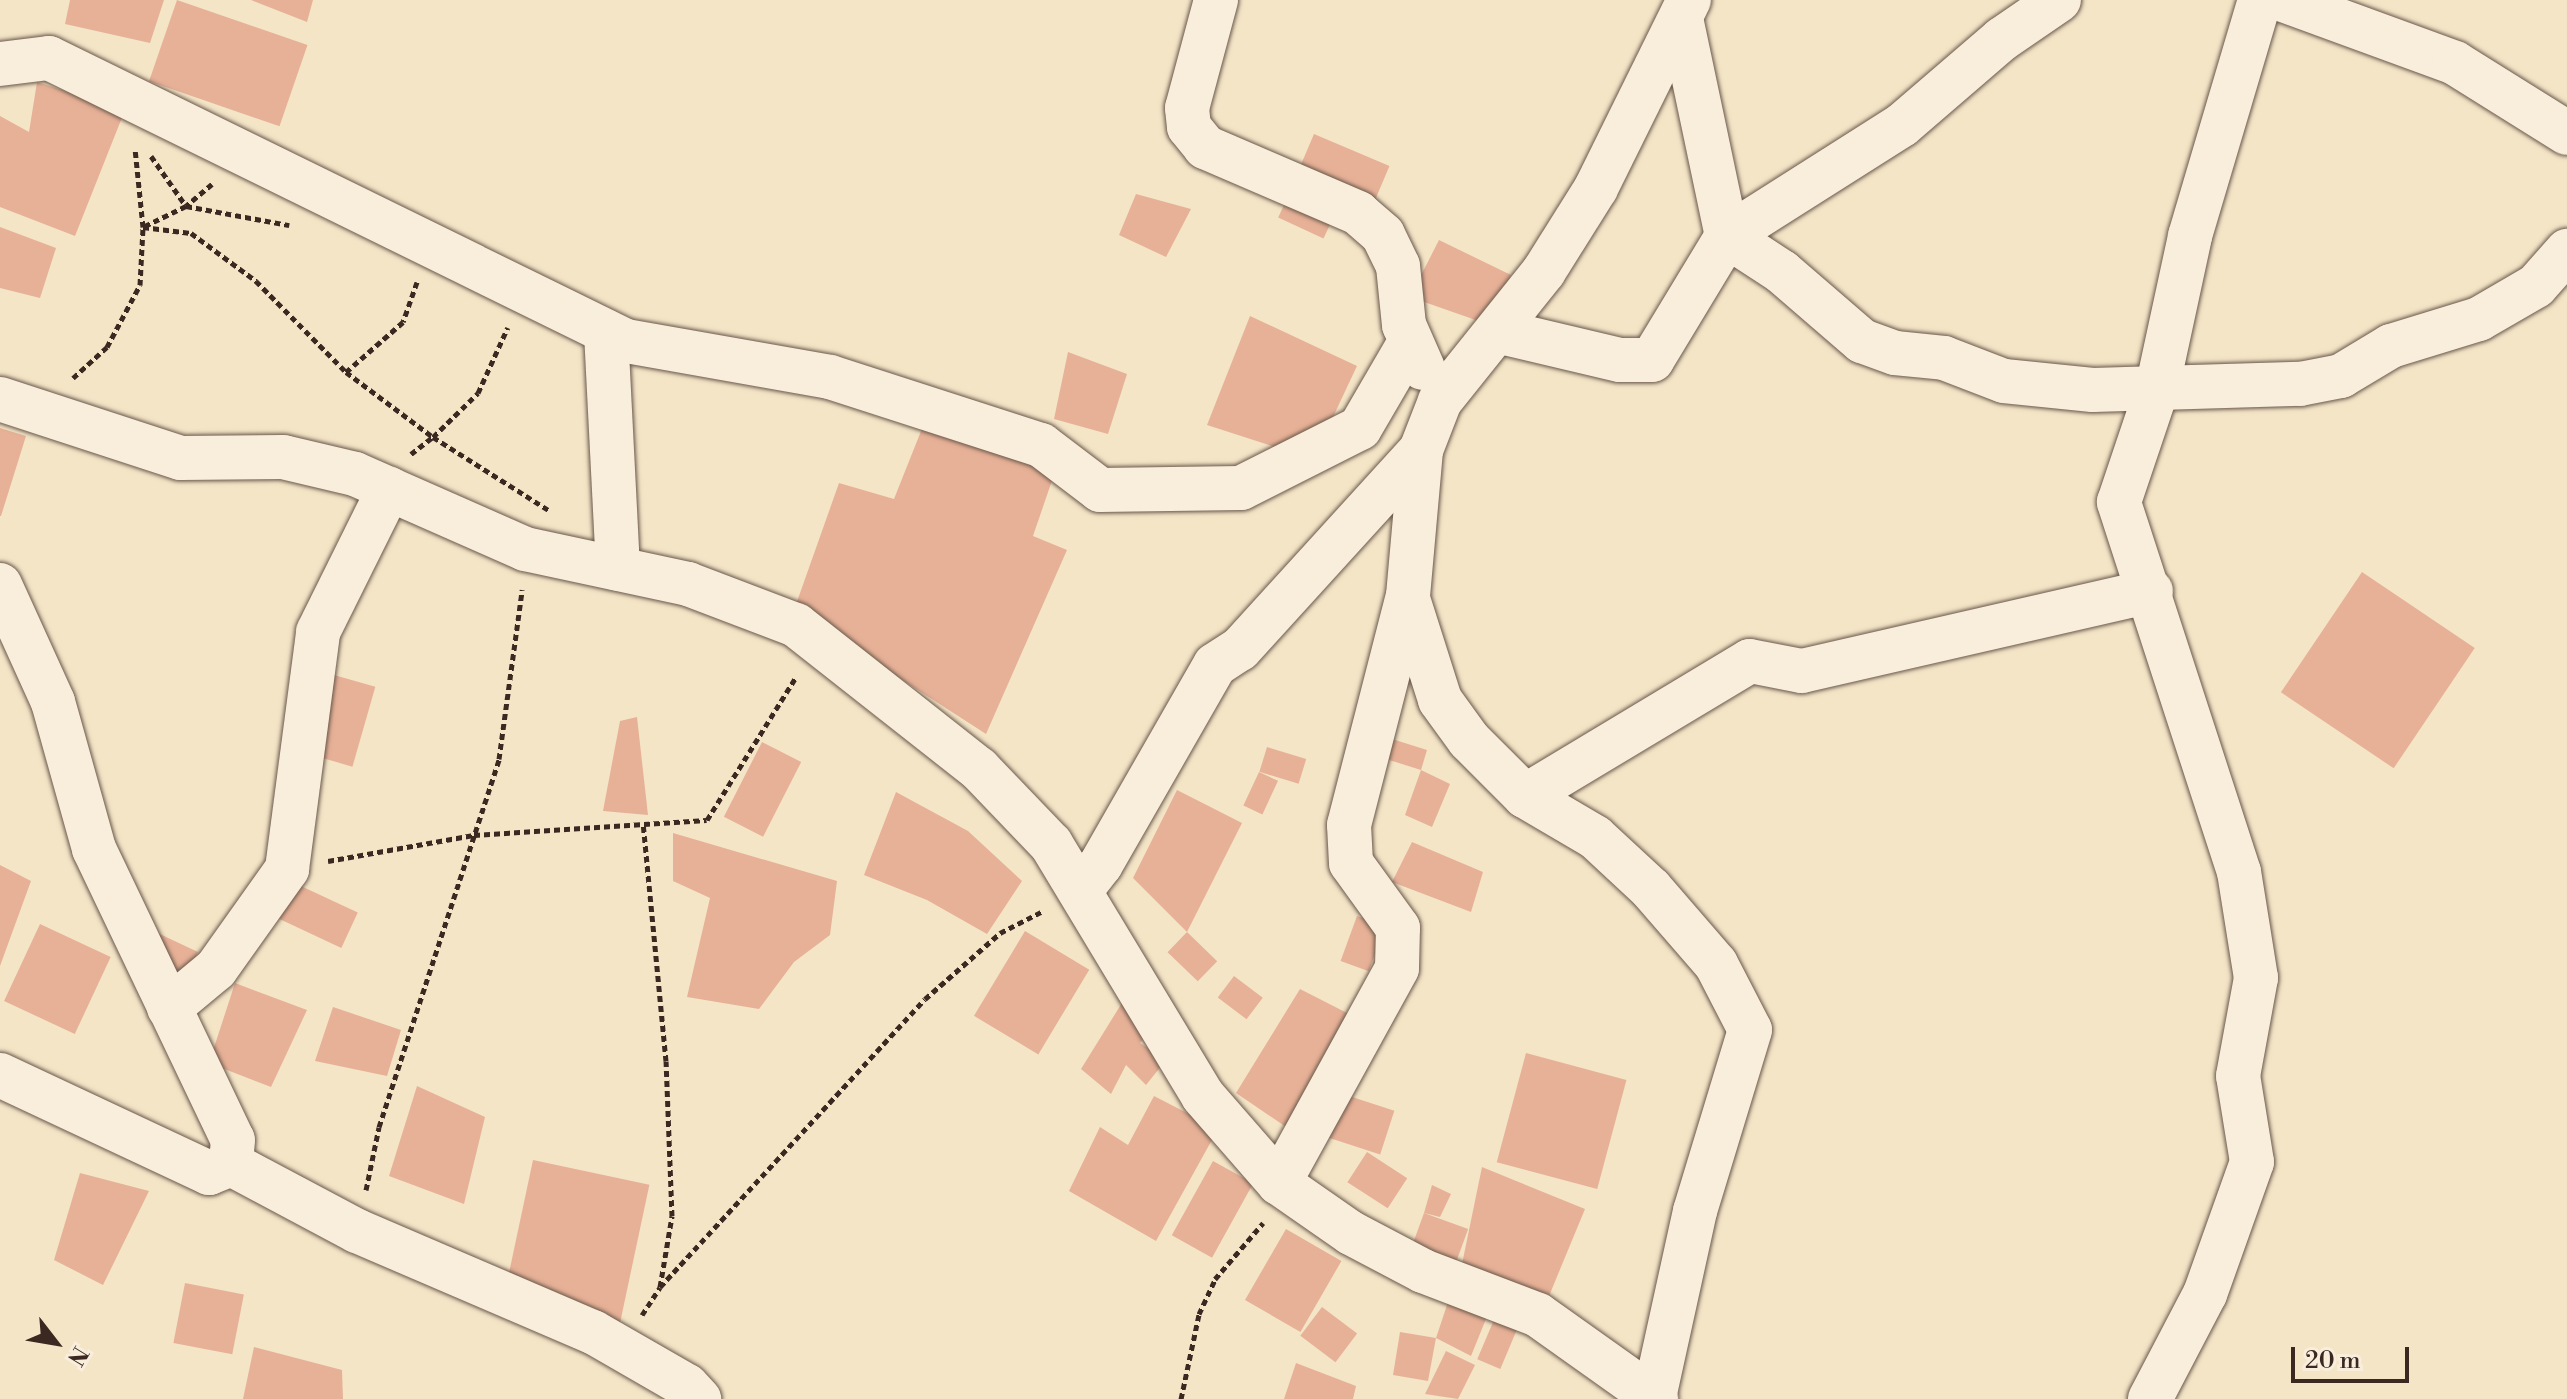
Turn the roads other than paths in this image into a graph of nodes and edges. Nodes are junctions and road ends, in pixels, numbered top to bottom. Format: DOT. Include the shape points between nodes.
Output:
graph roads {
  1 [pos="1216,0"];
  2 [pos="2059,0"];
  3 [pos="2260,0"];
  4 [pos="2283,0"];
  5 [pos="1685,9"];
  6 [pos="0,64"];
  7 [pos="2567,133"];
  8 [pos="1727,236"];
  9 [pos="2567,251"];
  10 [pos="1497,331"];
  11 [pos="606,332"];
  12 [pos="1410,342"];
  13 [pos="2157,389"];
  14 [pos="1440,401"];
  15 [pos="18,405"];
  16 [pos="1421,450"];
  17 [pos="389,489"];
  18 [pos="618,569"];
  19 [pos="0,585"];
  20 [pos="2151,591"];
  21 [pos="1408,596"];
  22 [pos="1525,796"];
  23 [pos="1080,891"];
  24 [pos="169,1008"];
  25 [pos="0,1075"];
  26 [pos="231,1164"];
  27 [pos="1284,1187"];
  28 [pos="2182,1341"];
  29 [pos="1655,1398"];
  30 [pos="699,1399"];
  31 [pos="2150,1399"];
  32 [pos="2187,1399"];
  1 -- 12 [label="street" via="1187,108 1189,127 1205,147 1358,213 1383,235 1398,266 1401,312"];
  2 -- 8 [label="street" via="2002,39 1902,125"];
  3 -- 13 [label="street" via="2190,236"];
  4 -- 7 [label="street" via="2455,63"];
  5 -- 8 [label="street"];
  5 -- 10 [label="street" via="1596,188 1544,271"];
  6 -- 11 [label="street" via="49,58"];
  8 -- 10 [label="street" via="1652,360 1620,360"];
  8 -- 13 [label="street" via="1782,272 1862,341 1895,353 1944,358 2004,381 2093,390"];
  9 -- 13 [label="street" via="2536,286 2479,319 2391,346 2341,376 2300,384"];
  10 -- 14 [label="street"];
  11 -- 12 [label="street" via="626,341 845,382 1041,445 1100,490 1241,488 1360,428"];
  11 -- 18 [label="street"];
  12 -- 14 [label="street"];
  13 -- 20 [label="street" via="2119,502"];
  14 -- 16 [label="street"];
  15 -- 17 [label="street" via="181,458 283,457 355,474"];
  16 -- 21 [label="street"];
  16 -- 23 [label="street" via="1240,649 1215,665 1101,864"];
  17 -- 18 [label="street" via="525,549"];
  17 -- 24 [label="street" via="318,632 287,869 216,969"];
  18 -- 23 [label="street" via="688,584 796,625 979,769 1051,844"];
  19 -- 24 [label="street" via="53,702 94,849"];
  20 -- 22 [label="street" via="1802,671 1750,661"];
  20 -- 28 [label="street" via="2239,872 2256,978 2238,1076 2252,1162 2205,1294"];
  21 -- 22 [label="street" via="1440,700 1469,740"];
  21 -- 27 [label="street" via="1349,825 1351,863 1398,928 1397,968"];
  22 -- 29 [label="street" via="1595,837 1651,889 1716,964 1750,1030 1695,1211"];
  23 -- 27 [label="street" via="1203,1096"];
  24 -- 26 [label="street" via="233,1140"];
  25 -- 26 [label="street" via="209,1173"];
  26 -- 30 [label="street" via="357,1231 621,1349 687,1386"];
  27 -- 29 [label="street" via="1351,1233 1423,1271 1538,1315"];
  28 -- 31 [label="street"];
  28 -- 32 [label="street"];
}
